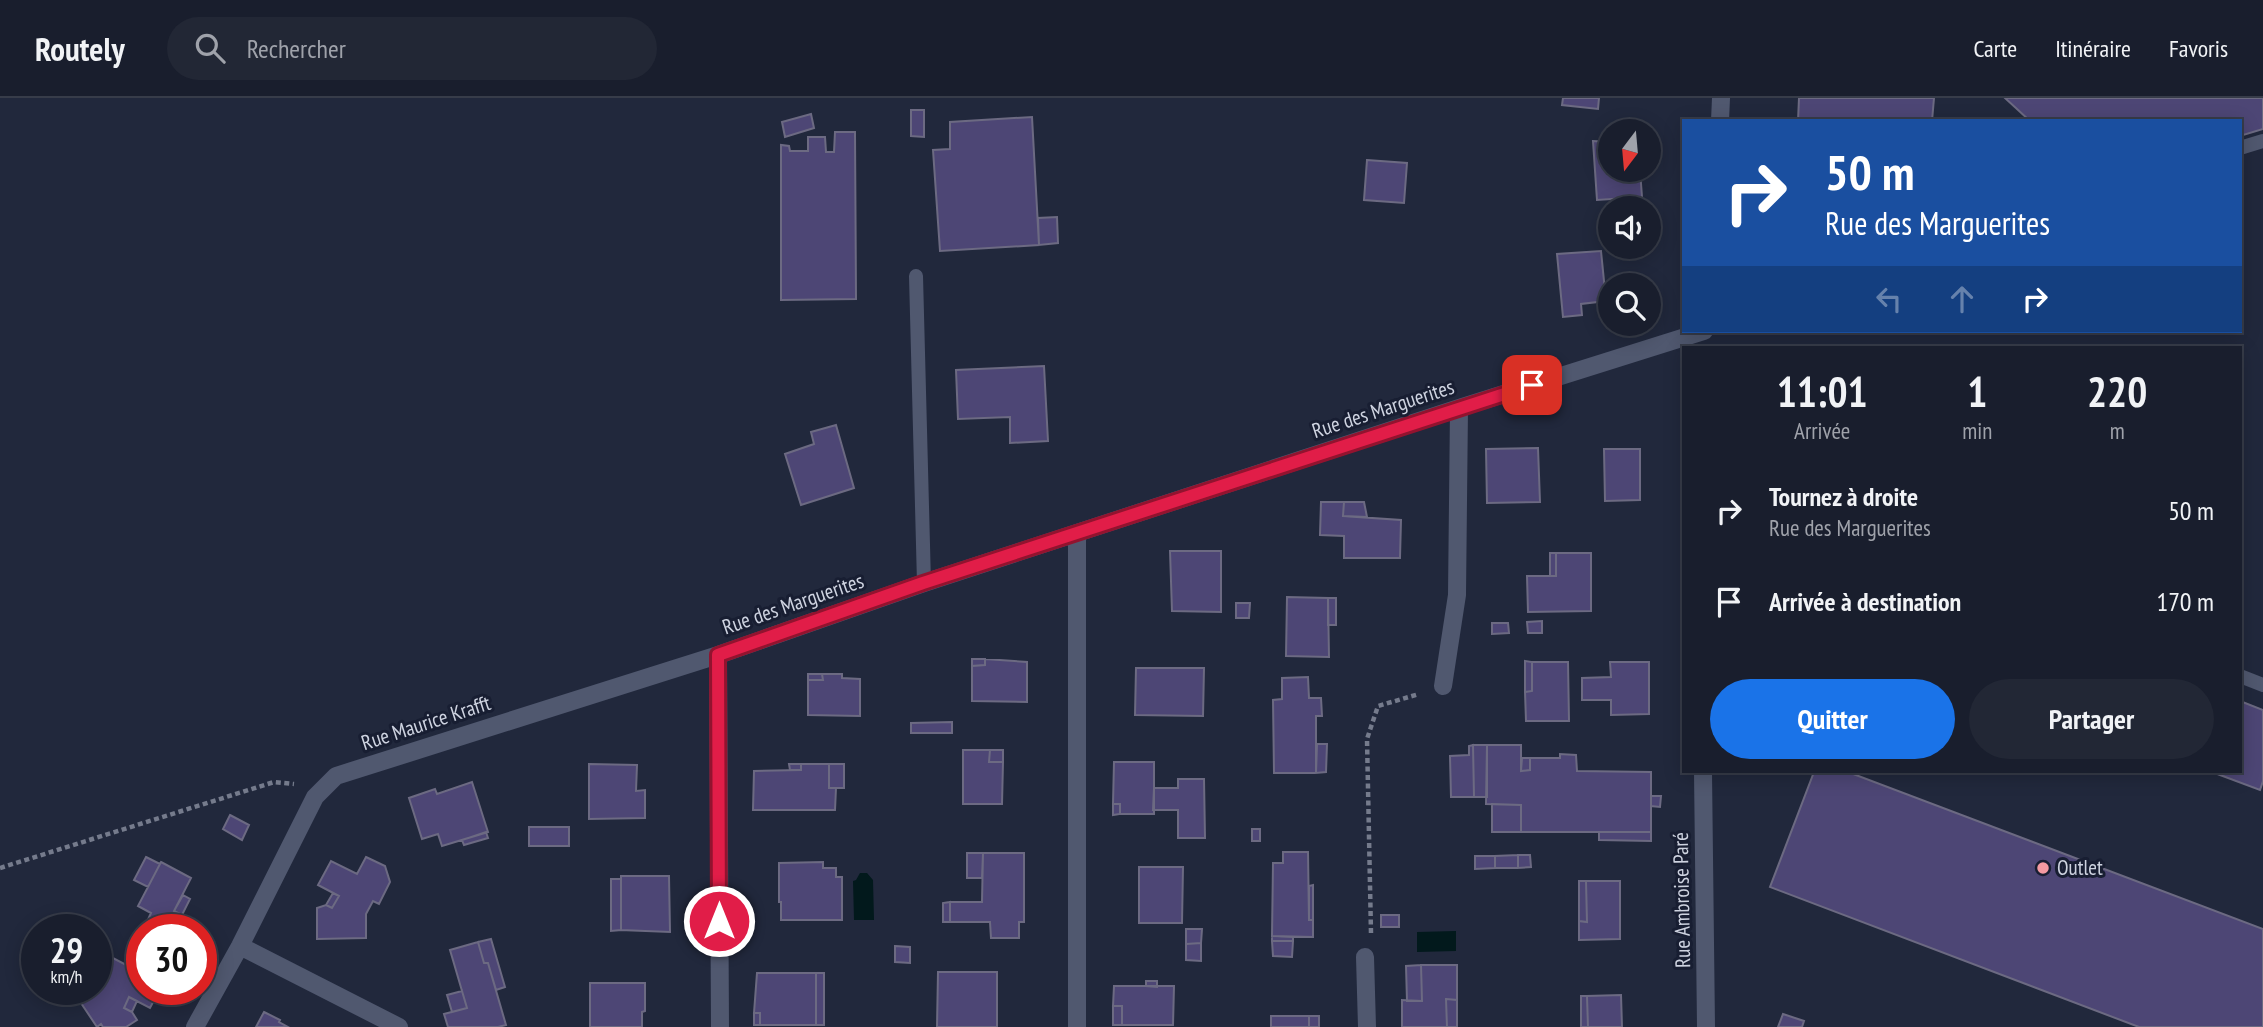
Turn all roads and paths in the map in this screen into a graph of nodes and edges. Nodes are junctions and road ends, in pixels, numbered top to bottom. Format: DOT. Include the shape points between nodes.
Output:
graph roads {
  1 [pos="1721,98"];
  2 [pos="1720,119"];
  3 [pos="2263,141"];
  4 [pos="2242,147"];
  5 [pos="916,276"];
  6 [pos="1698,333"];
  7 [pos="1459,408"];
  8 [pos="1077,534"];
  9 [pos="923,583"];
  10 [pos="718,655"];
  11 [pos="2242,677"];
  12 [pos="2263,685"];
  13 [pos="1443,686"];
  14 [pos="1703,773"];
  15 [pos="324,788"];
  16 [pos="0,868"];
  17 [pos="240,946"];
  18 [pos="1365,957"];
  19 [pos="195,1027"];
  20 [pos="399,1027"];
  21 [pos="720,1027"];
  22 [pos="1077,1027"];
  23 [pos="1367,1027"];
  24 [pos="1706,1027"];
  1 -- 2 [label="street"];
  3 -- 4 [label="lane"];
  5 -- 9 [label="lane"];
  6 -- 7 [label="street, Rue des Marguerites"];
  7 -- 8 [label="street, Rue des Marguerites"];
  7 -- 13 [label="street" via="1457,595"];
  8 -- 9 [label="street, Rue des Marguerites"];
  8 -- 22 [label="street"];
  9 -- 10 [label="street, Rue des Marguerites"];
  10 -- 15 [label="street, Rue Maurice Krafft" via="336,776"];
  10 -- 21 [label="street, Rue des Marguerites"];
  11 -- 12 [label="lane"];
  13 -- 18 [label="path" via="1378,706 1367,739 1371,937"];
  14 -- 24 [label="street, Rue Ambroise Paré"];
  15 -- 16 [label="path" via="274,782"];
  15 -- 17 [label="street, Rue Maurice Krafft" via="314,797"];
  17 -- 19 [label="street, Rue Maurice Krafft"];
  17 -- 20 [label="street"];
  18 -- 23 [label="street"];
}
